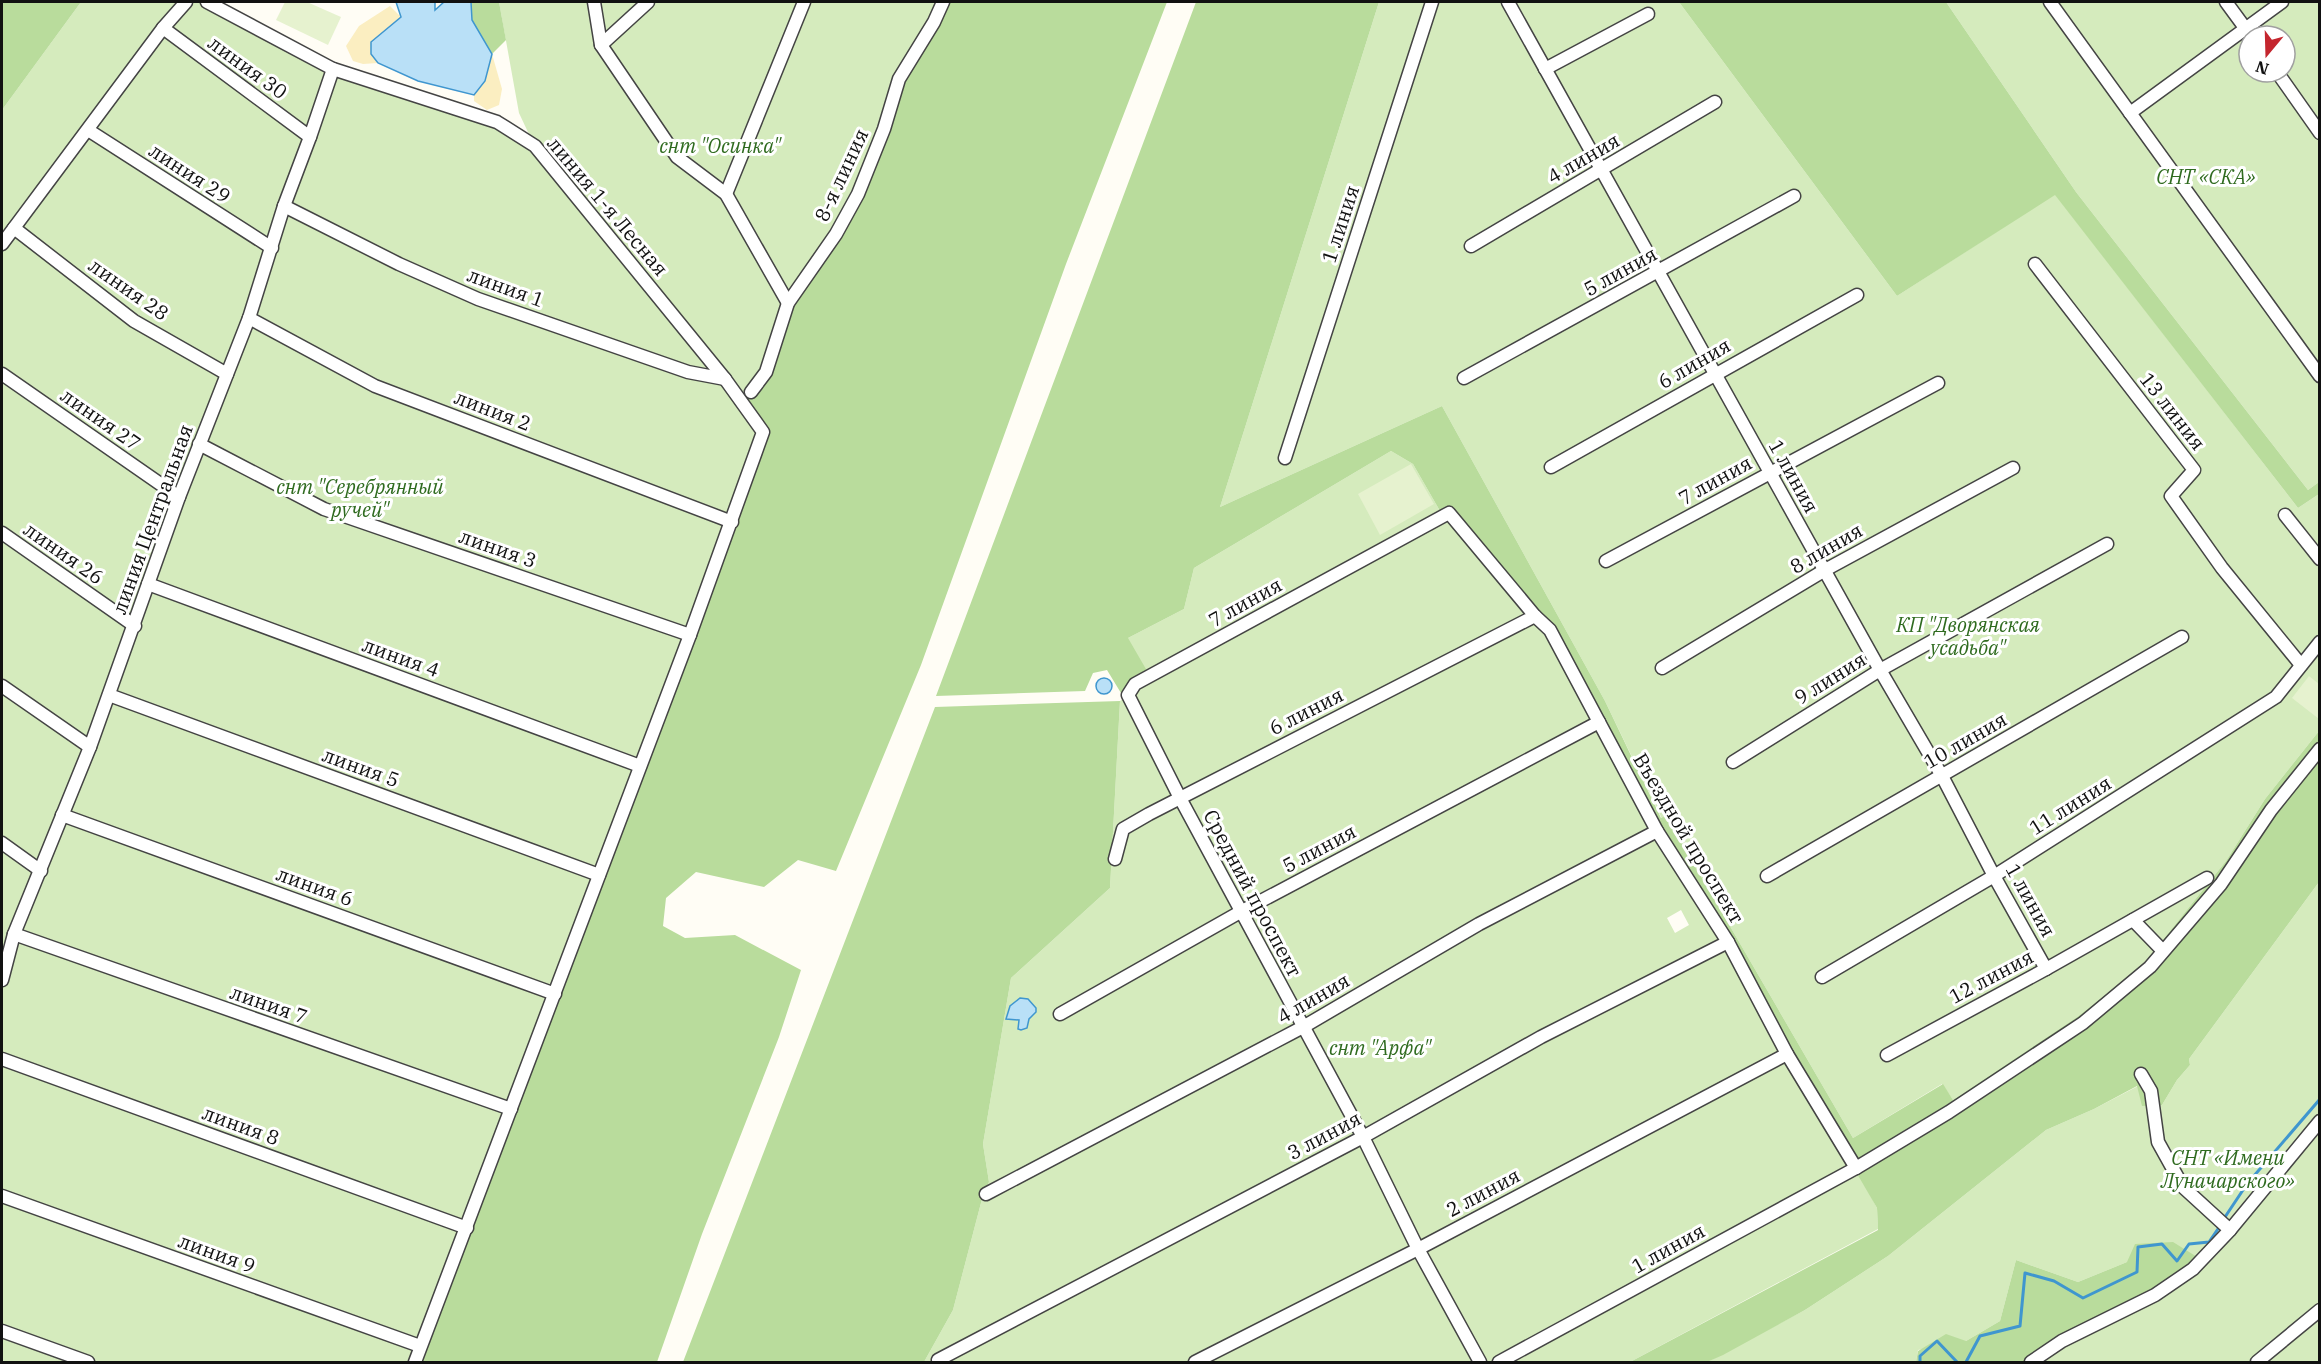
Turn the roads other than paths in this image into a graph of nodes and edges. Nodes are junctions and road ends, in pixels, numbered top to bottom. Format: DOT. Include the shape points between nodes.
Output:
graph roads {
  1 [pos="186,2"];
  2 [pos="207,2"];
  3 [pos="594,2"];
  4 [pos="648,2"];
  5 [pos="804,2"];
  6 [pos="943,2"];
  7 [pos="1432,2"];
  8 [pos="1508,2"];
  9 [pos="2050,2"];
  10 [pos="2226,2"];
  11 [pos="2282,2"];
  12 [pos="1648,14"];
  13 [pos="2243,24"];
  14 [pos="2258,24"];
  15 [pos="163,28"];
  16 [pos="2237,40"];
  17 [pos="602,45"];
  18 [pos="333,69"];
  19 [pos="1545,69"];
  20 [pos="2285,84"];
  21 [pos="1715,102"];
  22 [pos="2130,113"];
  23 [pos="88,130"];
  24 [pos="2319,133"];
  25 [pos="310,136"];
  26 [pos="1601,171"];
  27 [pos="726,194"];
  28 [pos="1794,196"];
  29 [pos="284,206"];
  30 [pos="14,228"];
  31 [pos="2,244"];
  32 [pos="1471,246"];
  33 [pos="272,248"];
  34 [pos="2035,264"];
  35 [pos="1658,272"];
  36 [pos="1857,295"];
  37 [pos="788,303"];
  38 [pos="249,318"];
  39 [pos="1715,373"];
  40 [pos="2,374"];
  41 [pos="227,374"];
  42 [pos="2319,376"];
  43 [pos="1464,378"];
  44 [pos="725,379"];
  45 [pos="1938,383"];
  46 [pos="752,392"];
  47 [pos="199,444"];
  48 [pos="1285,458"];
  49 [pos="1551,467"];
  50 [pos="2013,468"];
  51 [pos="1769,472"];
  52 [pos="179,497"];
  53 [pos="1449,513"];
  54 [pos="2285,515"];
  55 [pos="732,522"];
  56 [pos="2,533"];
  57 [pos="2107,543"];
  58 [pos="2319,559"];
  59 [pos="1606,561"];
  60 [pos="1825,570"];
  61 [pos="148,584"];
  62 [pos="1535,616"];
  63 [pos="135,626"];
  64 [pos="690,635"];
  65 [pos="2182,637"];
  66 [pos="2319,642"];
  67 [pos="2301,665"];
  68 [pos="1662,669"];
  69 [pos="1880,670"];
  70 [pos="2,686"];
  71 [pos="109,695"];
  72 [pos="1128,695"];
  73 [pos="1599,722"];
  74 [pos="90,747"];
  75 [pos="2319,749"];
  76 [pos="1733,762"];
  77 [pos="640,766"];
  78 [pos="1942,776"];
  79 [pos="1180,798"];
  80 [pos="62,815"];
  81 [pos="1657,831"];
  82 [pos="2,843"];
  83 [pos="1115,859"];
  84 [pos="42,871"];
  85 [pos="599,875"];
  86 [pos="1767,876"];
  87 [pos="1994,876"];
  88 [pos="2207,878"];
  89 [pos="1242,910"];
  90 [pos="2133,920"];
  91 [pos="14,934"];
  92 [pos="1728,942"];
  93 [pos="2163,951"];
  94 [pos="2046,969"];
  95 [pos="1822,977"];
  96 [pos="2,980"];
  97 [pos="555,994"];
  98 [pos="1060,1014"];
  99 [pos="1303,1027"];
  100 [pos="1787,1054"];
  101 [pos="1887,1055"];
  102 [pos="2,1059"];
  103 [pos="2141,1074"];
  104 [pos="511,1109"];
  105 [pos="2319,1121"];
  106 [pos="1363,1137"];
  107 [pos="1856,1168"];
  108 [pos="986,1194"];
  109 [pos="2,1196"];
  110 [pos="466,1228"];
  111 [pos="2230,1230"];
  112 [pos="1418,1249"];
  113 [pos="2319,1310"];
  114 [pos="2,1331"];
  115 [pos="420,1346"];
  116 [pos="938,1360"];
  117 [pos="88,1362"];
  118 [pos="415,1362"];
  119 [pos="1195,1362"];
  120 [pos="1480,1362"];
  121 [pos="1499,1362"];
  122 [pos="2031,1362"];
  123 [pos="2257,1362"];
  1 -- 15 [label="street"];
  2 -- 18 [label="street, линия 1-я Лесная"];
  3 -- 17 [label="street"];
  4 -- 17 [label="street"];
  5 -- 27 [label="street"];
  6 -- 37 [label="street, 8-я линия" via="899,79 858,194 836,234"];
  7 -- 48 [label="street, 1 линия"];
  8 -- 19 [label="street, 1 линия"];
  9 -- 22 [label="street"];
  10 -- 13 [label="street"];
  11 -- 14 [label="street"];
  12 -- 19 [label="street"];
  15 -- 23 [label="street"];
  15 -- 25 [label="street, линия 30"];
  16 -- 22 [label="street"];
  17 -- 27 [label="street" via="677,157"];
  18 -- 25 [label="street, линия Центральная"];
  18 -- 44 [label="street, линия 1-я Лесная" via="497,122 535,146"];
  19 -- 26 [label="street, 1 линия"];
  20 -- 24 [label="street"];
  21 -- 26 [label="street, 4 линия"];
  22 -- 42 [label="street"];
  23 -- 30 [label="street"];
  23 -- 33 [label="street, линия 29"];
  25 -- 29 [label="street, линия Центральная"];
  26 -- 32 [label="street, 4 линия"];
  26 -- 35 [label="street, 1 линия"];
  27 -- 37 [label="street"];
  28 -- 35 [label="street, 5 линия"];
  29 -- 33 [label="street, линия Центральная"];
  29 -- 44 [label="street, линия 1" via="478,299 688,372"];
  30 -- 31 [label="street"];
  30 -- 41 [label="street, линия 28" via="134,321"];
  33 -- 38 [label="street, линия Центральная"];
  34 -- 67 [label="street, 13 линия" via="2194,470 2171,496 2222,568"];
  35 -- 39 [label="street, 1 линия"];
  35 -- 43 [label="street, 5 линия"];
  36 -- 39 [label="street, 6 линия"];
  37 -- 46 [label="street, 8-я линия" via="765,372"];
  38 -- 41 [label="street, линия Центральная"];
  38 -- 55 [label="street, линия 2" via="375,386"];
  39 -- 49 [label="street, 6 линия"];
  39 -- 51 [label="street, 1 линия"];
  40 -- 52 [label="street, линия 27"];
  41 -- 47 [label="street, линия Центральная"];
  44 -- 55 [label="street, линия 1-я Лесная" via="763,432"];
  45 -- 51 [label="street, 7 линия"];
  47 -- 52 [label="street, линия Центральная"];
  47 -- 64 [label="street, линия 3" via="324,509"];
  50 -- 60 [label="street, 8 линия"];
  51 -- 59 [label="street, 7 линия"];
  51 -- 60 [label="street, 1 линия"];
  52 -- 61 [label="street, линия Центральная"];
  53 -- 62 [label="street, Въездной проспект"];
  53 -- 72 [label="street, 7 линия" via="1135,684"];
  54 -- 58 [label="street"];
  55 -- 64 [label="street"];
  56 -- 63 [label="street, линия 26"];
  57 -- 69 [label="street, 9 линия"];
  60 -- 68 [label="street, 8 линия"];
  60 -- 69 [label="street, 1 линия"];
  61 -- 63 [label="street, линия Центральная"];
  61 -- 77 [label="street, линия 4"];
  62 -- 73 [label="street, Въездной проспект" via="1551,630"];
  62 -- 79 [label="street, 6 линия"];
  63 -- 71 [label="street, линия Центральная"];
  64 -- 77 [label="street"];
  65 -- 78 [label="street, 10 линия"];
  66 -- 67 [label="street, 11 линия"];
  67 -- 87 [label="street, 11 линия" via="2276,697"];
  69 -- 76 [label="street, 9 линия"];
  69 -- 78 [label="street, 1 линия"];
  70 -- 74 [label="street"];
  71 -- 74 [label="street, линия Центральная"];
  71 -- 85 [label="street, линия 5"];
  72 -- 79 [label="street, Средний проспект"];
  73 -- 81 [label="street, Въездной проспект"];
  73 -- 89 [label="street, 5 линия"];
  74 -- 80 [label="street, линия Центральная"];
  75 -- 93 [label="street, 1 линия" via="2271,810 2221,884"];
  77 -- 85 [label="street"];
  78 -- 86 [label="street, 10 линия"];
  78 -- 87 [label="street, 1 линия"];
  79 -- 83 [label="street, 6 линия" via="1123,829"];
  79 -- 89 [label="street, Средний проспект"];
  80 -- 84 [label="street, линия Центральная"];
  80 -- 97 [label="street, линия 6"];
  81 -- 92 [label="street, Въездной проспект"];
  81 -- 99 [label="street, 4 линия" via="1479,924"];
  82 -- 84 [label="street"];
  84 -- 91 [label="street, линия Центральная"];
  85 -- 97 [label="street"];
  87 -- 94 [label="street, 1 линия"];
  87 -- 95 [label="street, 11 линия"];
  88 -- 90 [label="street, 12 линия"];
  89 -- 98 [label="street, 5 линия"];
  89 -- 99 [label="street, Средний проспект"];
  90 -- 93 [label="street"];
  90 -- 94 [label="street, 12 линия"];
  91 -- 96 [label="street, линия Центральная"];
  91 -- 104 [label="street, линия 7"];
  92 -- 100 [label="street, Въездной проспект"];
  92 -- 106 [label="street, 3 линия" via="1541,1037"];
  93 -- 107 [label="street, 1 линия" via="2150,967 2083,1023"];
  94 -- 101 [label="street, 12 линия"];
  97 -- 104 [label="street"];
  99 -- 106 [label="street, Средний проспект"];
  99 -- 108 [label="street, 4 линия"];
  100 -- 107 [label="street, Въездной проспект"];
  100 -- 112 [label="street, 2 линия"];
  102 -- 110 [label="street, линия 8"];
  103 -- 111 [label="street" via="2151,1091 2158,1142 2183,1187"];
  104 -- 110 [label="street"];
  105 -- 111 [label="street"];
  106 -- 112 [label="street, Средний проспект"];
  106 -- 116 [label="street, 3 линия"];
  107 -- 121 [label="street, 1 линия"];
  109 -- 115 [label="street, линия 9"];
  110 -- 115 [label="street"];
  111 -- 122 [label="street" via="2193,1269 2155,1295 2062,1341"];
  112 -- 119 [label="street, 2 линия"];
  112 -- 120 [label="street, Средний проспект"];
  113 -- 123 [label="street"];
  114 -- 117 [label="street"];
  115 -- 118 [label="street"];
}
